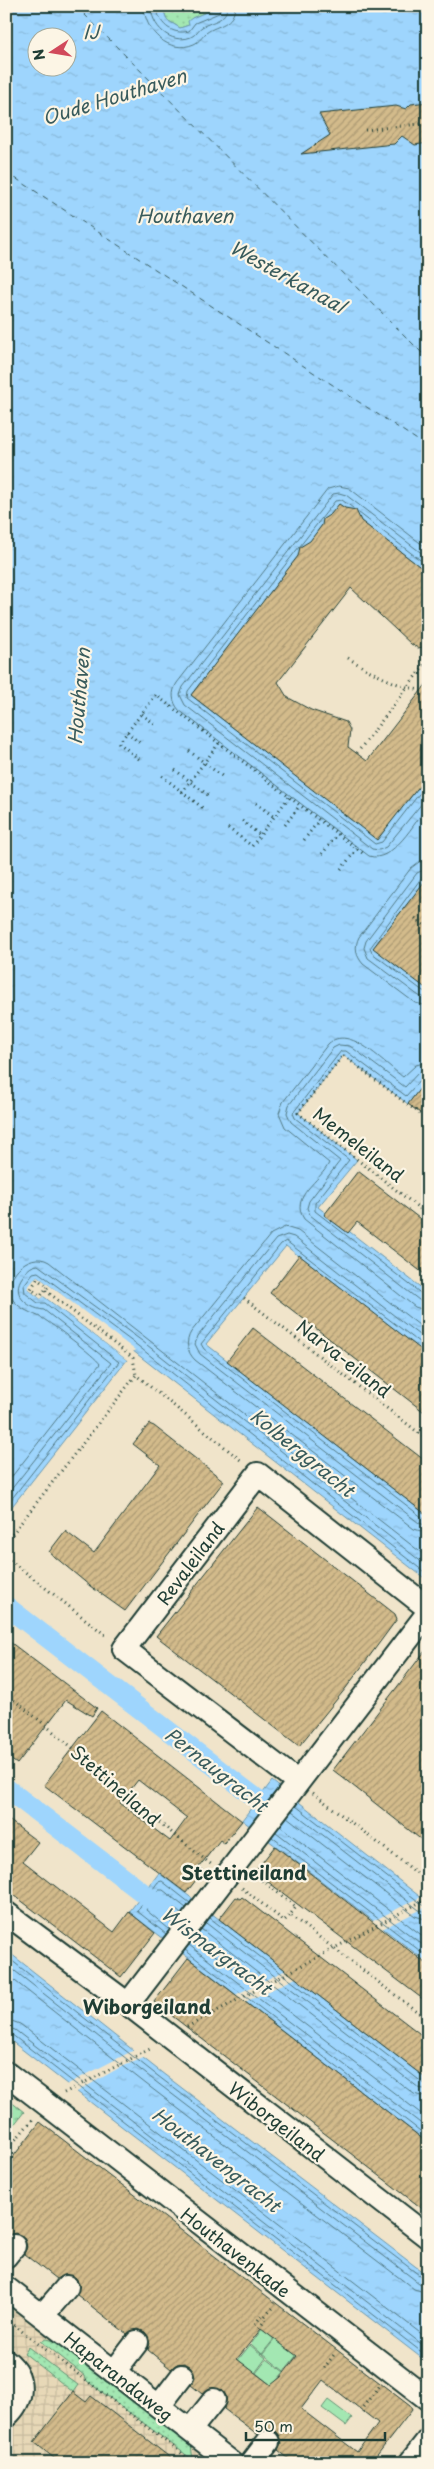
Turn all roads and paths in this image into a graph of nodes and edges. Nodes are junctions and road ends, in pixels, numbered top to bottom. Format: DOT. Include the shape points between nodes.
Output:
graph roads {
  1 [pos="428,123"];
  2 [pos="365,130"];
  3 [pos="348,658"];
  4 [pos="428,660"];
  5 [pos="406,688"];
  6 [pos="420,690"];
  7 [pos="141,714"];
  8 [pos="157,726"];
  9 [pos="127,732"];
  10 [pos="219,744"];
  11 [pos="142,745"];
  12 [pos="189,751"];
  13 [pos="357,753"];
  14 [pos="139,759"];
  15 [pos="204,763"];
  16 [pos="175,770"];
  17 [pos="162,776"];
  18 [pos="222,776"];
  19 [pos="190,781"];
  20 [pos="182,792"];
  21 [pos="208,795"];
  22 [pos="290,797"];
  23 [pos="256,803"];
  24 [pos="300,805"];
  25 [pos="204,809"];
  26 [pos="274,817"];
  27 [pos="319,820"];
  28 [pos="242,821"];
  29 [pos="285,825"];
  30 [pos="228,828"];
  31 [pos="338,834"];
  32 [pos="260,835"];
  33 [pos="304,840"];
  34 [pos="357,849"];
  35 [pos="322,854"];
  36 [pos="364,855"];
  37 [pos="341,868"];
  38 [pos="414,918"];
  39 [pos="428,928"];
  40 [pos="428,1120"];
  41 [pos="428,1215"];
  42 [pos="45,1290"];
  43 [pos="244,1298"];
  44 [pos="136,1375"];
  45 [pos="428,1440"];
  46 [pos="258,1474"];
  47 [pos="6,1542"];
  48 [pos="6,1558"];
  49 [pos="428,1608"];
  50 [pos="428,1613"];
  51 [pos="124,1649"];
  52 [pos="6,1694"];
  53 [pos="297,1784"];
  54 [pos="428,1866"];
  55 [pos="232,1868"];
  56 [pos="428,1898"];
  57 [pos="6,1914"];
  58 [pos="290,1915"];
  59 [pos="334,1948"];
  60 [pos="128,2004"];
  61 [pos="428,2020"];
  62 [pos="159,2043"];
  63 [pos="6,2073"];
  64 [pos="54,2099"];
  65 [pos="6,2151"];
  66 [pos="428,2237"];
  67 [pos="67,2287"];
  68 [pos="6,2288"];
  69 [pos="271,2308"];
  70 [pos="42,2316"];
  71 [pos="265,2316"];
  72 [pos="6,2319"];
  73 [pos="255,2324"];
  74 [pos="259,2328"];
  75 [pos="137,2342"];
  76 [pos="336,2353"];
  77 [pos="6,2361"];
  78 [pos="324,2368"];
  79 [pos="114,2372"];
  80 [pos="182,2376"];
  81 [pos="378,2387"];
  82 [pos="428,2399"];
  83 [pos="214,2400"];
  84 [pos="159,2406"];
  85 [pos="363,2407"];
  86 [pos="6,2416"];
  87 [pos="190,2430"];
  88 [pos="428,2440"];
  89 [pos="268,2442"];
  90 [pos="194,2463"];
  91 [pos="232,2463"];
  92 [pos="252,2463"];
  93 [pos="410,2463"];
  1 -- 2 [label="path"];
  3 -- 5 [label="path" via="374,675"];
  4 -- 5 [label="path"];
  5 -- 6 [label="path"];
  5 -- 13 [label="path"];
  7 -- 8 [label="path"];
  7 -- 9 [label="path"];
  7 -- 10 [label="path" via="156,696"];
  9 -- 11 [label="path"];
  9 -- 14 [label="path" via="118,743"];
  10 -- 15 [label="path"];
  10 -- 22 [label="path"];
  12 -- 15 [label="path"];
  15 -- 18 [label="path"];
  15 -- 19 [label="path"];
  16 -- 19 [label="path"];
  17 -- 20 [label="path"];
  19 -- 20 [label="path"];
  19 -- 21 [label="path"];
  20 -- 25 [label="path"];
  22 -- 24 [label="path"];
  22 -- 26 [label="path"];
  23 -- 26 [label="path"];
  24 -- 27 [label="path"];
  24 -- 29 [label="path"];
  26 -- 32 [label="path"];
  27 -- 31 [label="path"];
  27 -- 33 [label="path"];
  28 -- 32 [label="path"];
  30 -- 32 [label="path" via="252,846"];
  31 -- 34 [label="path"];
  31 -- 35 [label="path"];
  34 -- 36 [label="path"];
  34 -- 37 [label="path"];
  38 -- 39 [label="path"];
  40 -- 41 [label="path, Memeleiland" via="343,1055 298,1113"];
  42 -- 42 [label="path" via="48,1287 37,1279 31,1288 41,1296"];
  42 -- 44 [label="path" via="133,1358"];
  43 -- 45 [label="path, Narva-eiland"];
  44 -- 46 [label="path"];
  44 -- 47 [label="path"];
  46 -- 49 [label="street"];
  46 -- 51 [label="street, Revaleiland"];
  48 -- 51 [label="path"];
  50 -- 53 [label="street"];
  51 -- 53 [label="street"];
  52 -- 55 [label="path, Stettineiland" via="55,1732 155,1820"];
  53 -- 54 [label="path" via="417,1873"];
  53 -- 55 [label="street"];
  55 -- 58 [label="path, Stettineiland" via="284,1921"];
  55 -- 58 [label="path, Stettineiland" via="296,1907"];
  55 -- 60 [label="street"];
  56 -- 59 [label="path"];
  57 -- 60 [label="street, Wiborgeiland"];
  58 -- 59 [label="path, Stettineiland"];
  59 -- 61 [label="path, Stettineiland"];
  59 -- 62 [label="path"];
  60 -- 62 [label="street, Wiborgeiland"];
  62 -- 64 [label="path"];
  62 -- 66 [label="street, Wiborgeiland"];
  63 -- 64 [label="street, Houthavenkade"];
  64 -- 65 [label="path"];
  64 -- 82 [label="street, Houthavenkade"];
  67 -- 70 [label="street"];
  68 -- 70 [label="street, Haparandaweg"];
  69 -- 71 [label="path"];
  70 -- 79 [label="street, Haparandaweg"];
  71 -- 73 [label="path" via="262,2315"];
  71 -- 74 [label="path"];
  72 -- 90 [label="path, Haparandaweg"];
  75 -- 79 [label="street"];
  76 -- 78 [label="path"];
  77 -- 86 [label="street" via="18,2374 21,2392 14,2409"];
  79 -- 84 [label="street, Haparandaweg"];
  80 -- 84 [label="street"];
  81 -- 85 [label="path"];
  83 -- 87 [label="street"];
  84 -- 87 [label="street, Haparandaweg"];
  87 -- 91 [label="street, Haparandaweg"];
  88 -- 93 [label="street"];
  89 -- 92 [label="street"];
}
